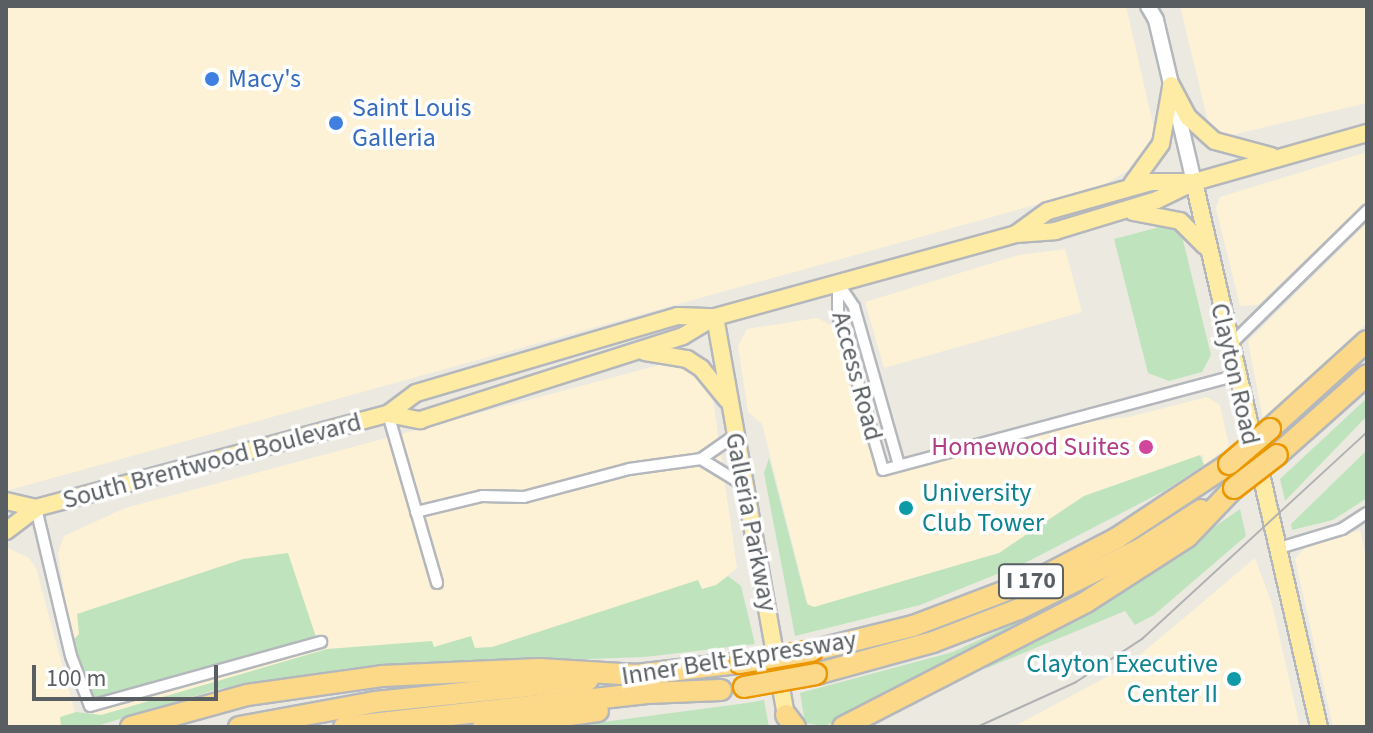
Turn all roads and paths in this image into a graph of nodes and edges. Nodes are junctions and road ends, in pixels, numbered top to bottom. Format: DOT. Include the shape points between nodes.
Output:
graph roads {
  1 [pos="1148,6"];
  2 [pos="1158,13"];
  3 [pos="1171,85"];
  4 [pos="1367,133"];
  5 [pos="1284,157"];
  6 [pos="1194,182"];
  7 [pos="1123,190"];
  8 [pos="1367,211"];
  9 [pos="1119,212"];
  10 [pos="1016,234"];
  11 [pos="1208,249"];
  12 [pos="838,283"];
  13 [pos="715,317"];
  14 [pos="1367,341"];
  15 [pos="1228,347"];
  16 [pos="639,351"];
  17 [pos="1367,375"];
  18 [pos="1235,376"];
  19 [pos="729,402"];
  20 [pos="388,414"];
  21 [pos="734,436"];
  22 [pos="701,459"];
  23 [pos="899,465"];
  24 [pos="742,484"];
  25 [pos="1234,488"];
  26 [pos="6,501"];
  27 [pos="36,508"];
  28 [pos="416,512"];
  29 [pos="1367,513"];
  30 [pos="6,531"];
  31 [pos="1276,549"];
  32 [pos="437,583"];
  33 [pos="321,642"];
  34 [pos="638,675"];
  35 [pos="721,690"];
  36 [pos="790,723"];
  37 [pos="257,724"];
  38 [pos="131,727"];
  39 [pos="239,727"];
  40 [pos="344,727"];
  41 [pos="483,727"];
  42 [pos="843,727"];
  43 [pos="1319,727"];
  1 -- 2 [label="main road, Clayton Road"];
  2 -- 3 [label="main road, Clayton Road"];
  3 -- 5 [label="main road" via="1188,117 1215,141 1248,154"];
  3 -- 6 [label="main road, Clayton Road"];
  3 -- 7 [label="main road" via="1161,144 1140,178"];
  4 -- 5 [label="main road, South Brentwood Boulevard"];
  5 -- 6 [label="main road, South Brentwood Boulevard"];
  6 -- 7 [label="main road, South Brentwood Boulevard" via="1169,178"];
  6 -- 9 [label="main road, South Brentwood Boulevard"];
  6 -- 11 [label="main road, Clayton Road"];
  7 -- 10 [label="main road, South Brentwood Boulevard" via="1048,211"];
  8 -- 15 [label="street"];
  9 -- 10 [label="main road, South Brentwood Boulevard" via="1055,231"];
  9 -- 11 [label="main road" via="1180,221"];
  10 -- 12 [label="main road, South Brentwood Boulevard"];
  11 -- 15 [label="main road, Clayton Road"];
  12 -- 13 [label="main road, South Brentwood Boulevard"];
  12 -- 23 [label="street, Access Road" via="854,307"];
  12 -- 23 [label="street, Access Road" via="838,315 883,470"];
  13 -- 16 [label="main road, South Brentwood Boulevard" via="692,333"];
  13 -- 19 [label="main road, Galleria Parkway"];
  13 -- 20 [label="main road, South Brentwood Boulevard" via="678,316 416,393"];
  14 -- 34 [label="highway, Inner Belt Expressway / I 170, bridge" via="1229,464 1117,538 1042,577 927,621 812,651"];
  15 -- 18 [label="main road, Clayton Road"];
  16 -- 19 [label="main road" via="687,359"];
  16 -- 20 [label="main road, South Brentwood Boulevard" via="420,420"];
  17 -- 25 [label="highway, Inner Belt Expressway / I 170, bridge"];
  18 -- 23 [label="street"];
  18 -- 31 [label="main road, Clayton Road"];
  19 -- 21 [label="main road, Galleria Parkway"];
  20 -- 27 [label="main road, South Brentwood Boulevard"];
  20 -- 28 [label="street"];
  21 -- 22 [label="street"];
  21 -- 24 [label="main road, Galleria Parkway"];
  22 -- 24 [label="street"];
  22 -- 28 [label="street" via="629,469 540,494 482,496"];
  24 -- 36 [label="main road, Galleria Parkway"];
  25 -- 35 [label="highway, Inner Belt Expressway / I 170, bridge" via="1142,548 1033,603 933,642 816,674"];
  25 -- 42 [label="highway" via="1187,537 1086,602"];
  26 -- 27 [label="main road, South Brentwood Boulevard"];
  27 -- 30 [label="main road, South Brentwood Boulevard"];
  27 -- 33 [label="street" via="82,697 99,707"];
  28 -- 32 [label="street"];
  29 -- 31 [label="street" via="1332,533"];
  31 -- 43 [label="main road, Clayton Road"];
  34 -- 37 [label="highway, Inner Belt Expressway / I 170" via="375,702"];
  34 -- 38 [label="highway" via="492,670 352,679 247,695"];
  35 -- 40 [label="highway" via="647,693"];
  35 -- 41 [label="highway, Inner Belt Expressway / I 170"];
  37 -- 39 [label="highway, Inner Belt Expressway"];
}
